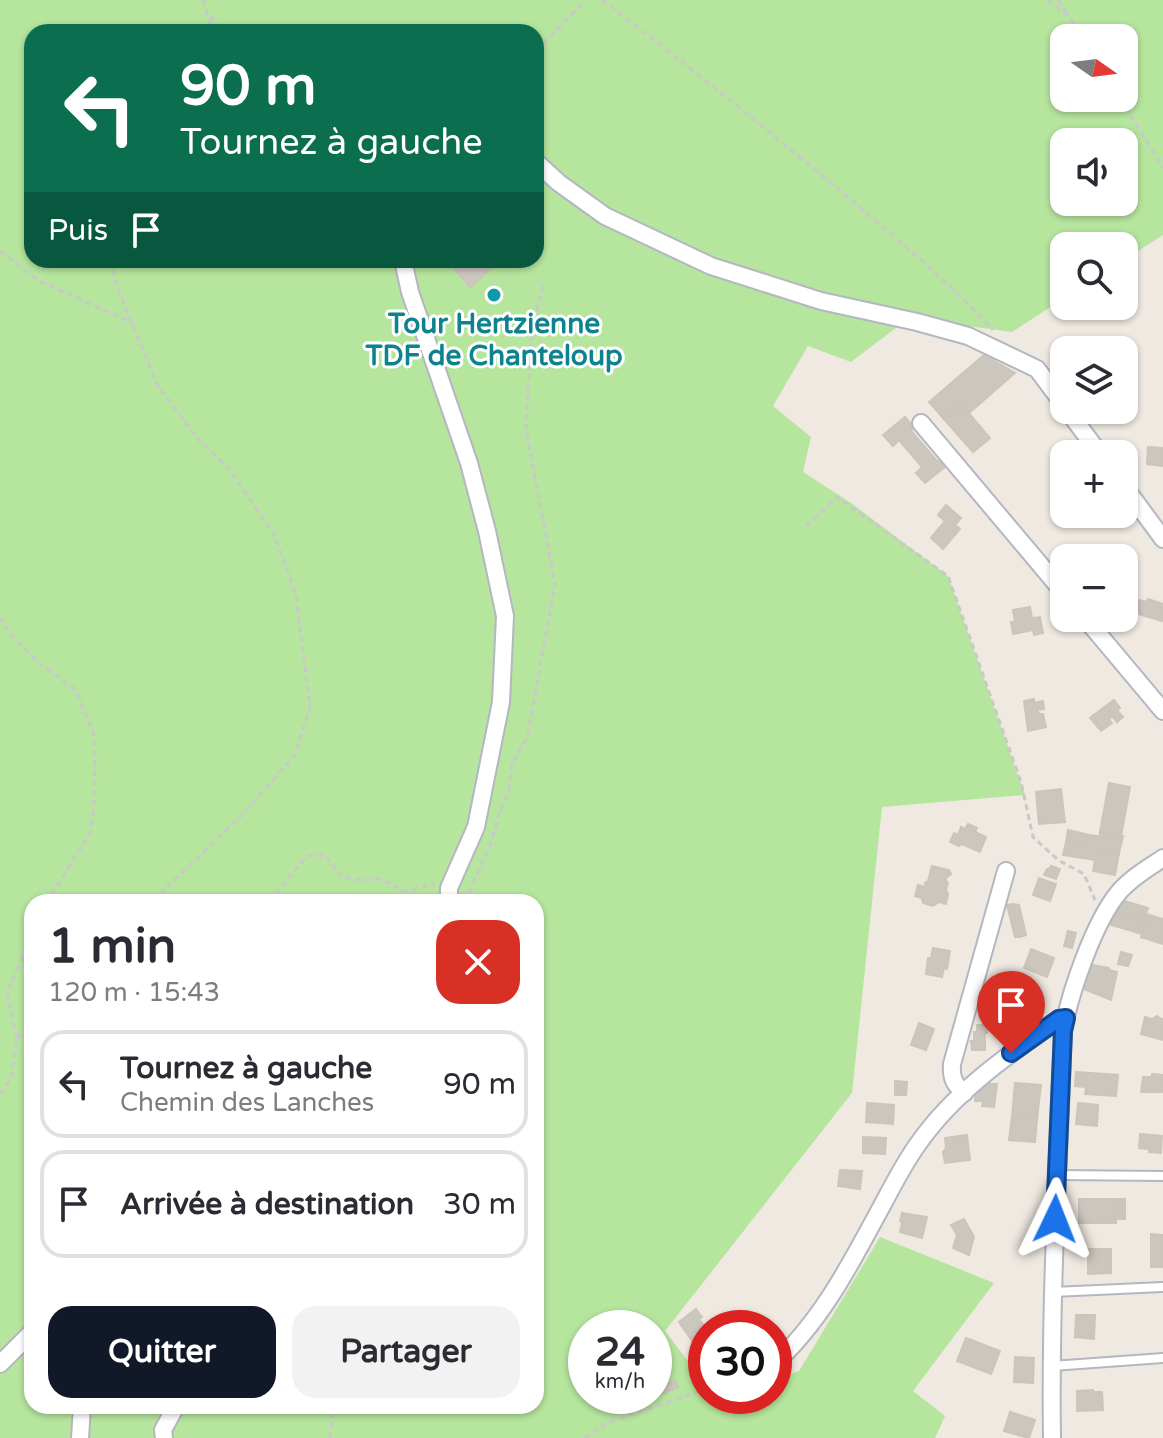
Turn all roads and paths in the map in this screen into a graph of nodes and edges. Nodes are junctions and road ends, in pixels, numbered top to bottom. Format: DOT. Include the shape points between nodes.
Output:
graph roads {
  1 [pos="203,0"];
  2 [pos="586,0"];
  3 [pos="602,0"];
  4 [pos="1047,0"];
  5 [pos="1058,0"];
  6 [pos="208,13"];
  7 [pos="1069,16"];
  8 [pos="211,24"];
  9 [pos="217,24"];
  10 [pos="1074,24"];
  11 [pos="544,43"];
  12 [pos="1129,112"];
  13 [pos="1163,168"];
  14 [pos="544,169"];
  15 [pos="0,251"];
  16 [pos="112,268"];
  17 [pos="405,268"];
  18 [pos="539,281"];
  19 [pos="133,323"];
  20 [pos="986,345"];
  21 [pos="1050,386"];
  22 [pos="921,423"];
  23 [pos="1138,505"];
  24 [pos="806,526"];
  25 [pos="1163,539"];
  26 [pos="1050,576"];
  27 [pos="0,617"];
  28 [pos="1097,632"];
  29 [pos="1163,711"];
  30 [pos="1163,858"];
  31 [pos="1006,871"];
  32 [pos="165,889"];
  33 [pos="403,891"];
  34 [pos="52,894"];
  35 [pos="162,894"];
  36 [pos="164,894"];
  37 [pos="276,894"];
  38 [pos="402,894"];
  39 [pos="448,894"];
  40 [pos="449,894"];
  41 [pos="469,894"];
  42 [pos="1103,918"];
  43 [pos="24,953"];
  44 [pos="1066,1018"];
  45 [pos="24,1031"];
  46 [pos="17,1039"];
  47 [pos="964,1093"];
  48 [pos="0,1094"];
  49 [pos="1057,1175"];
  50 [pos="1163,1176"];
  51 [pos="1163,1287"];
  52 [pos="1053,1292"];
  53 [pos="24,1340"];
  54 [pos="792,1347"];
  55 [pos="1163,1358"];
  56 [pos="0,1364"];
  57 [pos="1051,1366"];
  58 [pos="688,1395"];
  59 [pos="82,1414"];
  60 [pos="172,1414"];
  61 [pos="332,1414"];
  62 [pos="80,1438"];
  63 [pos="164,1438"];
  64 [pos="330,1438"];
  65 [pos="584,1438"];
  66 [pos="1052,1438"];
  1 -- 6 [label="path"];
  2 -- 11 [label="path"];
  3 -- 20 [label="path" via="916,256 993,329"];
  4 -- 7 [label="path"];
  5 -- 7 [label="path"];
  6 -- 8 [label="path"];
  6 -- 9 [label="path"];
  7 -- 10 [label="path"];
  12 -- 13 [label="path"];
  14 -- 20 [label="street" via="605,216 711,266"];
  15 -- 19 [label="path" via="39,281"];
  16 -- 19 [label="path"];
  17 -- 40 [label="street" via="469,463 505,616 501,702 476,827"];
  18 -- 41 [label="path" via="526,430 555,584 527,738 512,764 509,790"];
  19 -- 32 [label="path" via="157,384 196,437 228,468 274,534 296,595 310,708 295,755"];
  20 -- 21 [label="street" via="1037,369"];
  22 -- 26 [label="street"];
  23 -- 25 [label="street"];
  24 -- 42 [label="path" via="837,497 948,576 1021,782 1033,837 1084,874"];
  27 -- 34 [label="path" via="40,664 76,690 94,735 90,833"];
  28 -- 29 [label="street"];
  30 -- 42 [label="street" via="1118,893"];
  31 -- 47 [label="street" via="952,1064 954,1084"];
  32 -- 35 [label="path"];
  32 -- 36 [label="path"];
  33 -- 37 [label="path" via="382,879 341,877 326,855 307,856"];
  33 -- 38 [label="path"];
  33 -- 39 [label="path" via="434,884"];
  42 -- 44 [label="street"];
  43 -- 46 [label="path" via="7,993"];
  44 -- 47 [label="street" via="1011,1053"];
  44 -- 49 [label="street"];
  45 -- 46 [label="path"];
  46 -- 48 [label="path" via="11,1078"];
  47 -- 54 [label="street" via="916,1146 861,1245"];
  49 -- 50 [label="lane"];
  49 -- 52 [label="street"];
  51 -- 52 [label="lane"];
  52 -- 57 [label="street"];
  53 -- 56 [label="street"];
  55 -- 57 [label="lane"];
  57 -- 66 [label="street"];
  58 -- 65 [label="path" via="607,1423"];
  59 -- 62 [label="street"];
  60 -- 63 [label="street"];
  61 -- 64 [label="path"];
}
